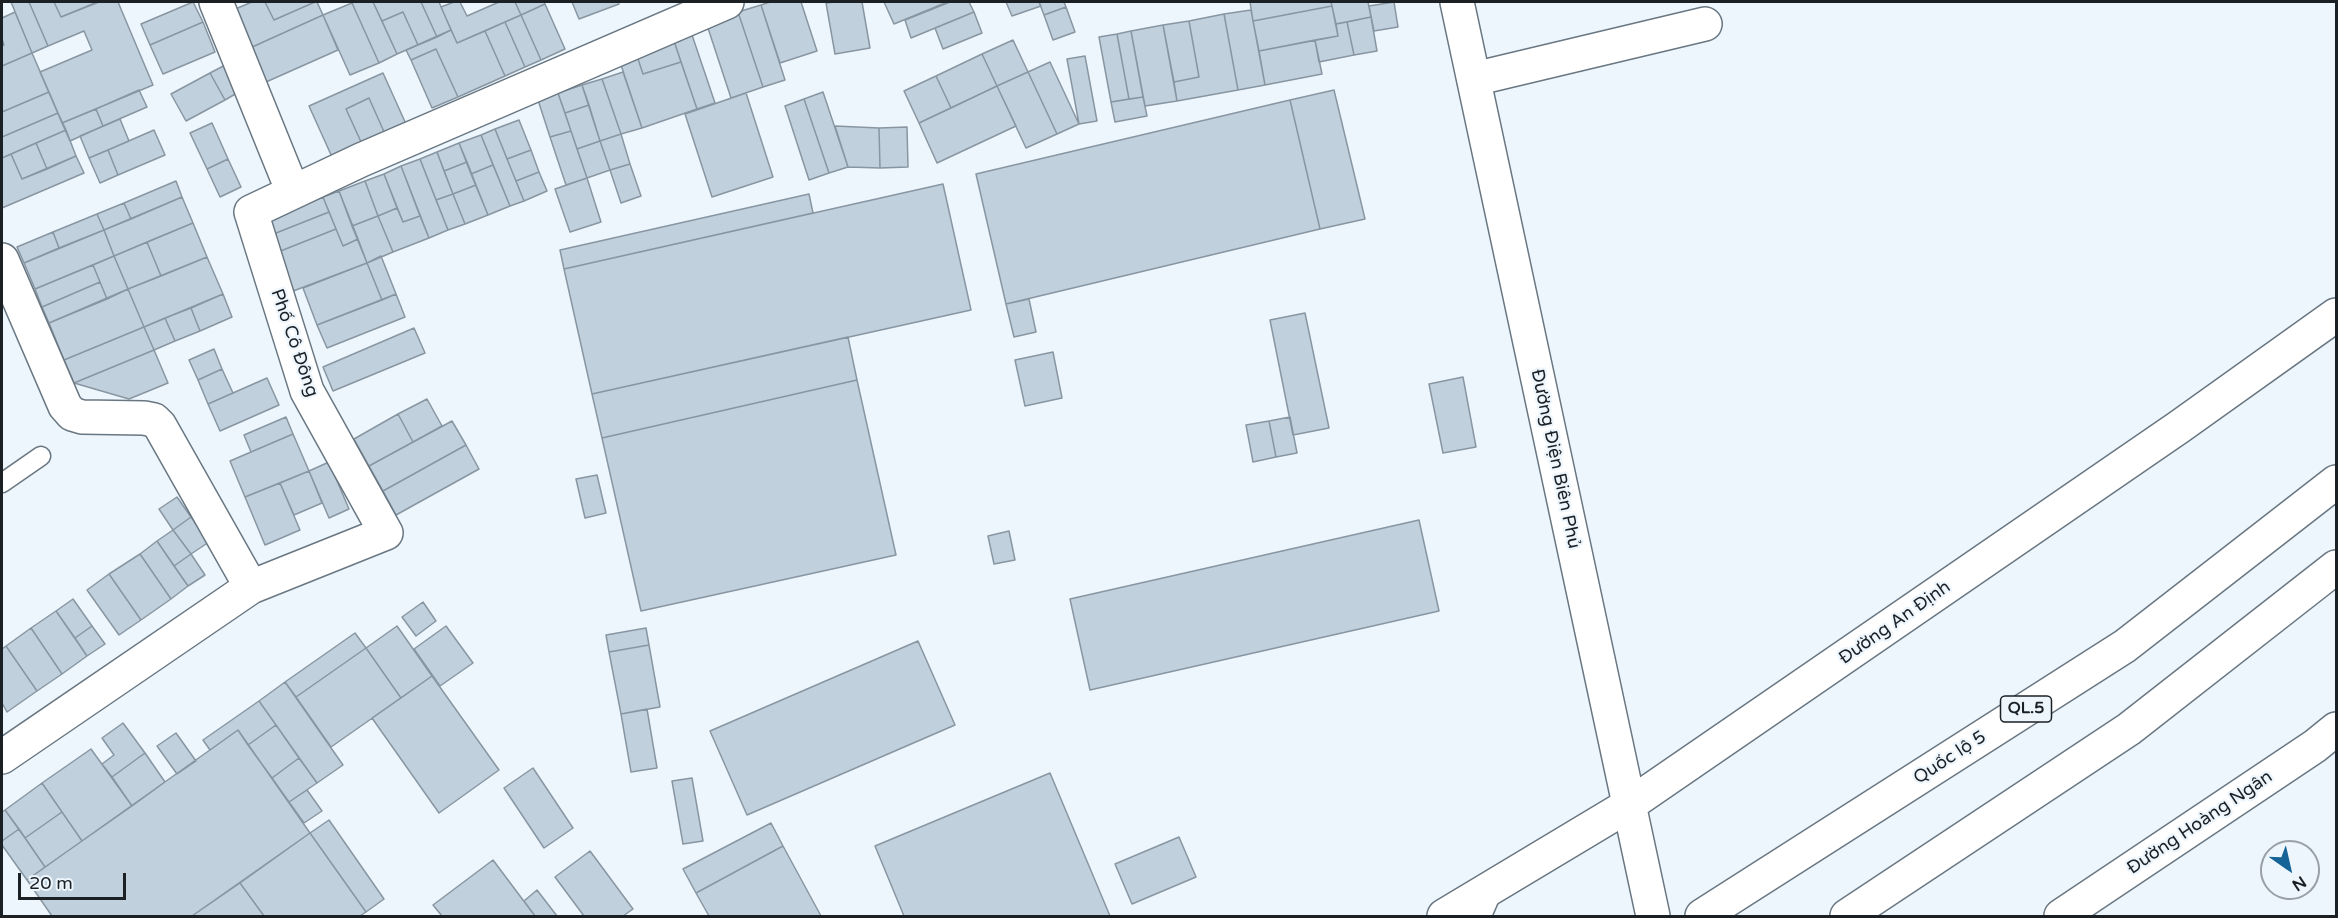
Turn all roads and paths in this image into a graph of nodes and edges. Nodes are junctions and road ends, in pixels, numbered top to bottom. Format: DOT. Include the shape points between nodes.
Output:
graph roads {
  1 [pos="216,2"];
  2 [pos="727,2"];
  3 [pos="1457,2"];
  4 [pos="1705,24"];
  5 [pos="1474,79"];
  6 [pos="293,192"];
  7 [pos="2,260"];
  8 [pos="2337,315"];
  9 [pos="41,456"];
  10 [pos="2,483"];
  11 [pos="2337,483"];
  12 [pos="2337,567"];
  13 [pos="251,587"];
  14 [pos="2337,729"];
  15 [pos="2,757"];
  16 [pos="1629,806"];
  17 [pos="1495,886"];
  18 [pos="1444,916"];
  19 [pos="1482,916"];
  20 [pos="1653,916"];
  21 [pos="1702,916"];
  22 [pos="1847,916"];
  23 [pos="2061,916"];
  1 -- 6 [label="main road"];
  2 -- 6 [label="main road, Phố Cô Đông"];
  3 -- 5 [label="main road, Đường Điện Biên Phủ"];
  4 -- 5 [label="main road"];
  5 -- 16 [label="main road, Đường Điện Biên Phủ"];
  6 -- 13 [label="main road, Phố Cô Đông" via="251,212 307,391 386,533"];
  7 -- 13 [label="main road" via="65,406 82,417 154,420"];
  8 -- 16 [label="main road, Đường An Định"];
  9 -- 10 [label="lane"];
  11 -- 21 [label="main road, Quốc lộ 5 / QL.5" via="2125,646"];
  12 -- 22 [label="main road" via="2129,729"];
  13 -- 15 [label="main road, Phố Cô Đông"];
  14 -- 23 [label="main road, Đường Hoàng Ngân"];
  16 -- 17 [label="main road, Đường An Định"];
  16 -- 20 [label="main road, Đường Điện Biên Phủ"];
  17 -- 18 [label="main road, Đường An Định"];
  17 -- 19 [label="lane"];
}
